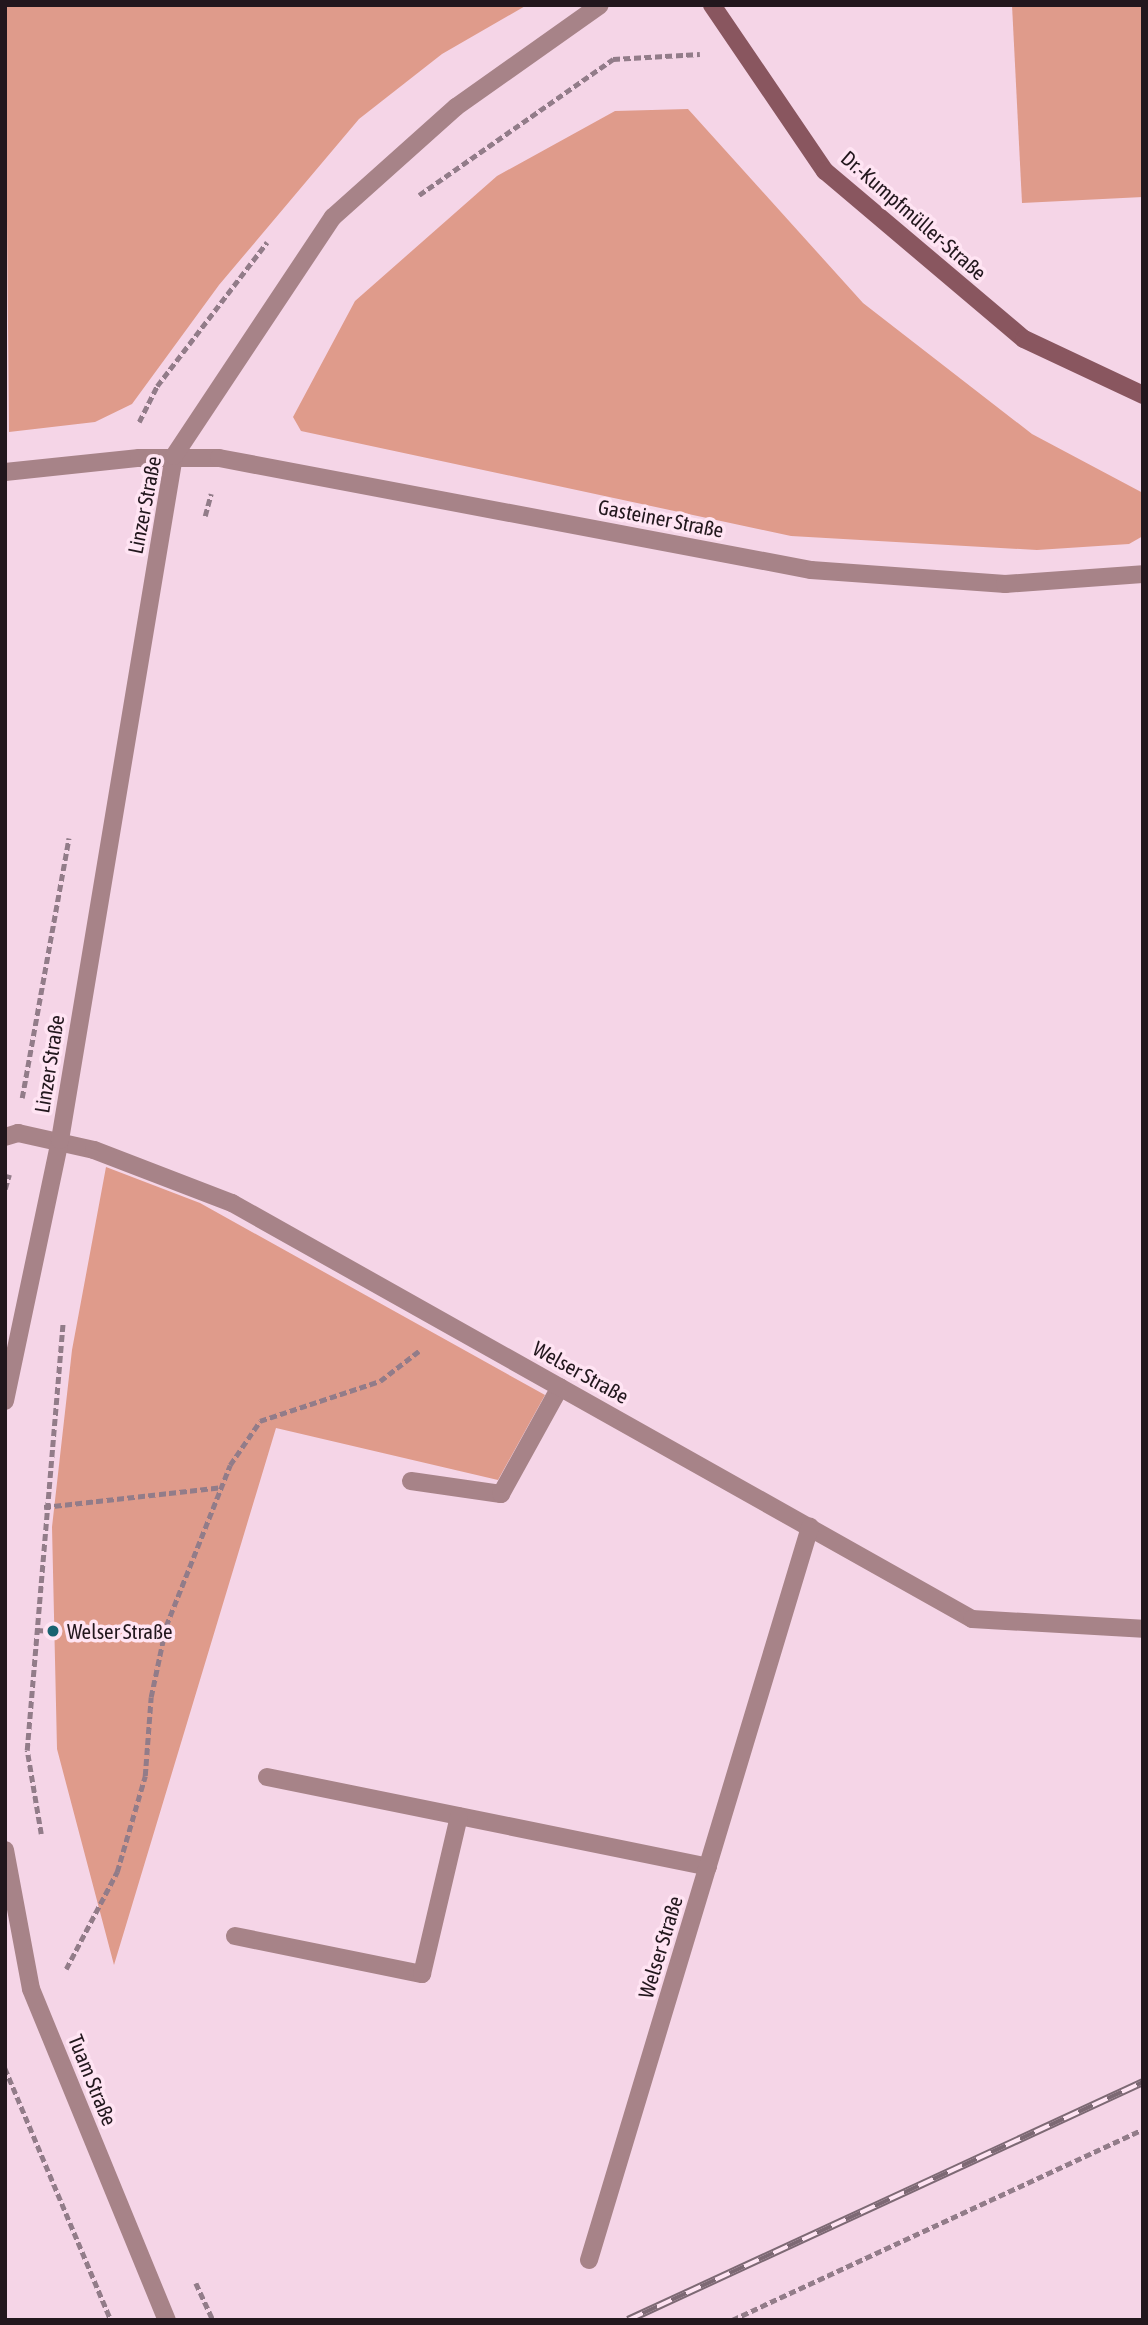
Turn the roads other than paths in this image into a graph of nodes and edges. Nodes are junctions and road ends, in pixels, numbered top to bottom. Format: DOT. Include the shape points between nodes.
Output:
graph roads {
  1 [pos="600,5"];
  2 [pos="712,5"];
  3 [pos="1143,395"];
  4 [pos="174,456"];
  5 [pos="5,472"];
  6 [pos="1143,574"];
  7 [pos="5,1137"];
  8 [pos="60,1140"];
  9 [pos="560,1387"];
  10 [pos="5,1401"];
  11 [pos="411,1480"];
  12 [pos="810,1527"];
  13 [pos="1143,1629"];
  14 [pos="267,1777"];
  15 [pos="459,1816"];
  16 [pos="5,1850"];
  17 [pos="708,1867"];
  18 [pos="236,1936"];
  19 [pos="589,2260"];
  20 [pos="167,2320"];
  1 -- 4 [label="street, Linzer Straße" via="456,107 333,217"];
  2 -- 3 [label="street, Dr.-Kumpfmüller-Straße" via="825,171 1024,339"];
  4 -- 5 [label="street, Gasteiner Straße"];
  4 -- 6 [label="street, Gasteiner Straße" via="219,457 811,570 1004,584"];
  4 -- 8 [label="street, Linzer Straße"];
  7 -- 8 [label="street, Welser Straße"];
  8 -- 9 [label="street, Welser Straße" via="232,1203"];
  8 -- 10 [label="street"];
  9 -- 11 [label="street" via="501,1494"];
  9 -- 12 [label="street, Welser Straße"];
  12 -- 13 [label="street, Welser Straße" via="972,1619"];
  12 -- 17 [label="street, Welser Straße"];
  14 -- 15 [label="street"];
  15 -- 17 [label="street"];
  15 -- 18 [label="street" via="422,1974"];
  16 -- 20 [label="street, Tuam Straße" via="31,1989"];
  17 -- 19 [label="street, Welser Straße"];
}
